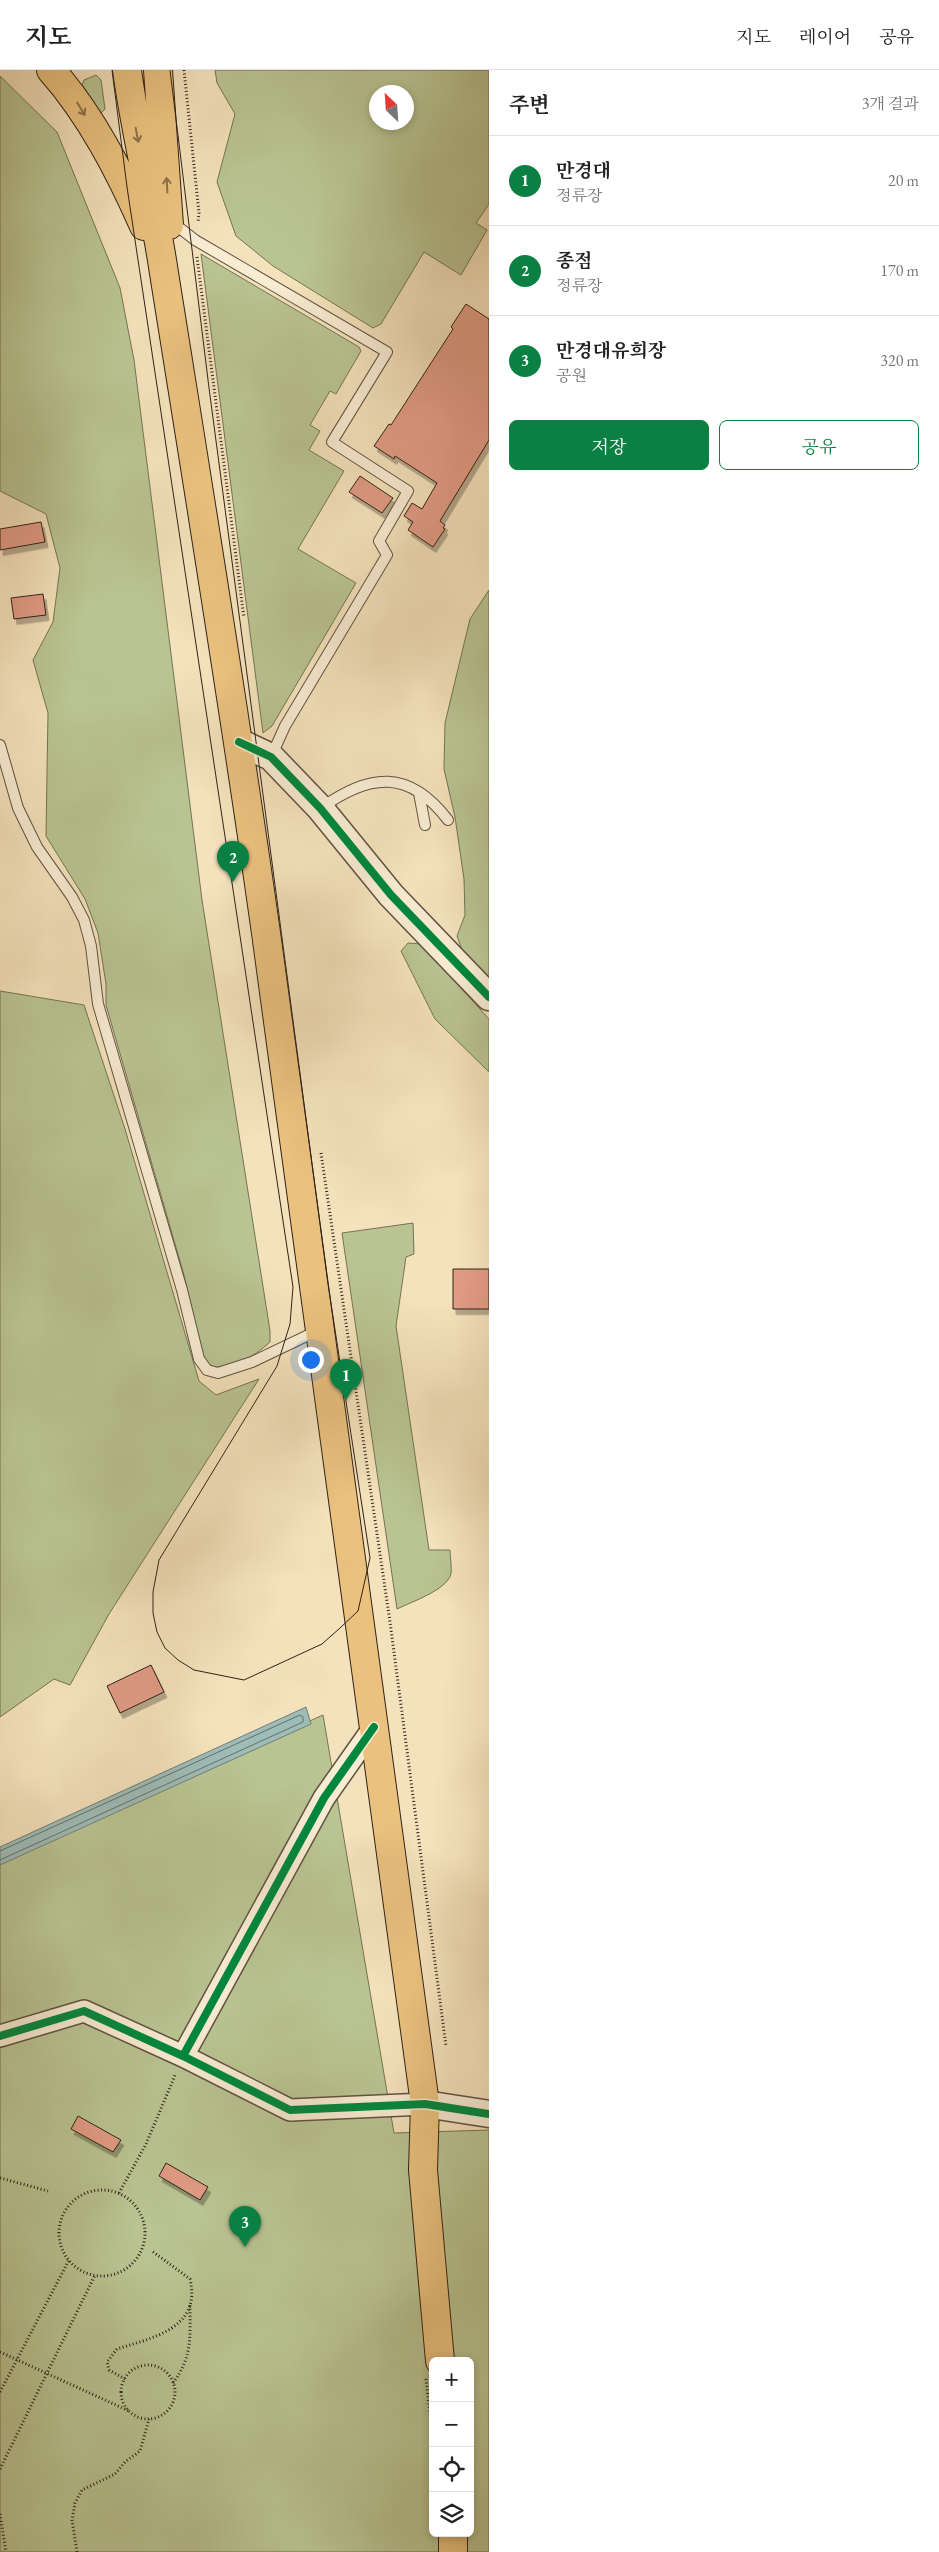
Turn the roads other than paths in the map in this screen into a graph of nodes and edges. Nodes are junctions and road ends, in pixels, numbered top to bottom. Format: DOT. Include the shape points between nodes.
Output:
graph roads {
  1 [pos="51,70"];
  2 [pos="62,70"];
  3 [pos="70,70"];
  4 [pos="127,70"];
  5 [pos="158,70"];
  6 [pos="169,219"];
  7 [pos="164,268"];
  8 [pos="239,742"];
  9 [pos="0,745"];
  10 [pos="271,757"];
  11 [pos="419,793"];
  12 [pos="320,808"];
  13 [pos="448,820"];
  14 [pos="425,825"];
  15 [pos="489,998"];
  16 [pos="319,1330"];
  17 [pos="374,1727"];
  18 [pos="0,2036"];
  19 [pos="183,2056"];
  20 [pos="425,2104"];
  21 [pos="489,2114"];
  22 [pos="440,2357"];
  23 [pos="453,2537"];
  24 [pos="453,2552"];
  1 -- 7 [label="main road, one-way" via="71,93 127,187"];
  2 -- 3 [label="main road"];
  4 -- 7 [label="main road, one-way"];
  6 -- 5 [label="main road, one-way"];
  6 -- 7 [label="main road"];
  6 -- 10 [label="lane" via="195,240 388,352 332,442 408,491 379,541 387,555"];
  7 -- 8 [label="main road"];
  8 -- 10 [label="street"];
  8 -- 16 [label="main road"];
  9 -- 16 [label="lane" via="18,808 37,847 84,920 91,946 98,1004 199,1358 207,1370 218,1373 252,1362"];
  10 -- 12 [label="street"];
  11 -- 12 [label="lane" via="395,782 378,780 362,784"];
  11 -- 13 [label="lane" via="440,808"];
  11 -- 14 [label="lane"];
  12 -- 15 [label="street" via="391,895"];
  16 -- 17 [label="main road"];
  17 -- 19 [label="street" via="324,1798"];
  17 -- 20 [label="main road"];
  18 -- 19 [label="street" via="84,2011"];
  19 -- 20 [label="street" via="290,2110"];
  20 -- 21 [label="street"];
  20 -- 22 [label="main road" via="423,2170"];
  23 -- 24 [label="main road"];
}
